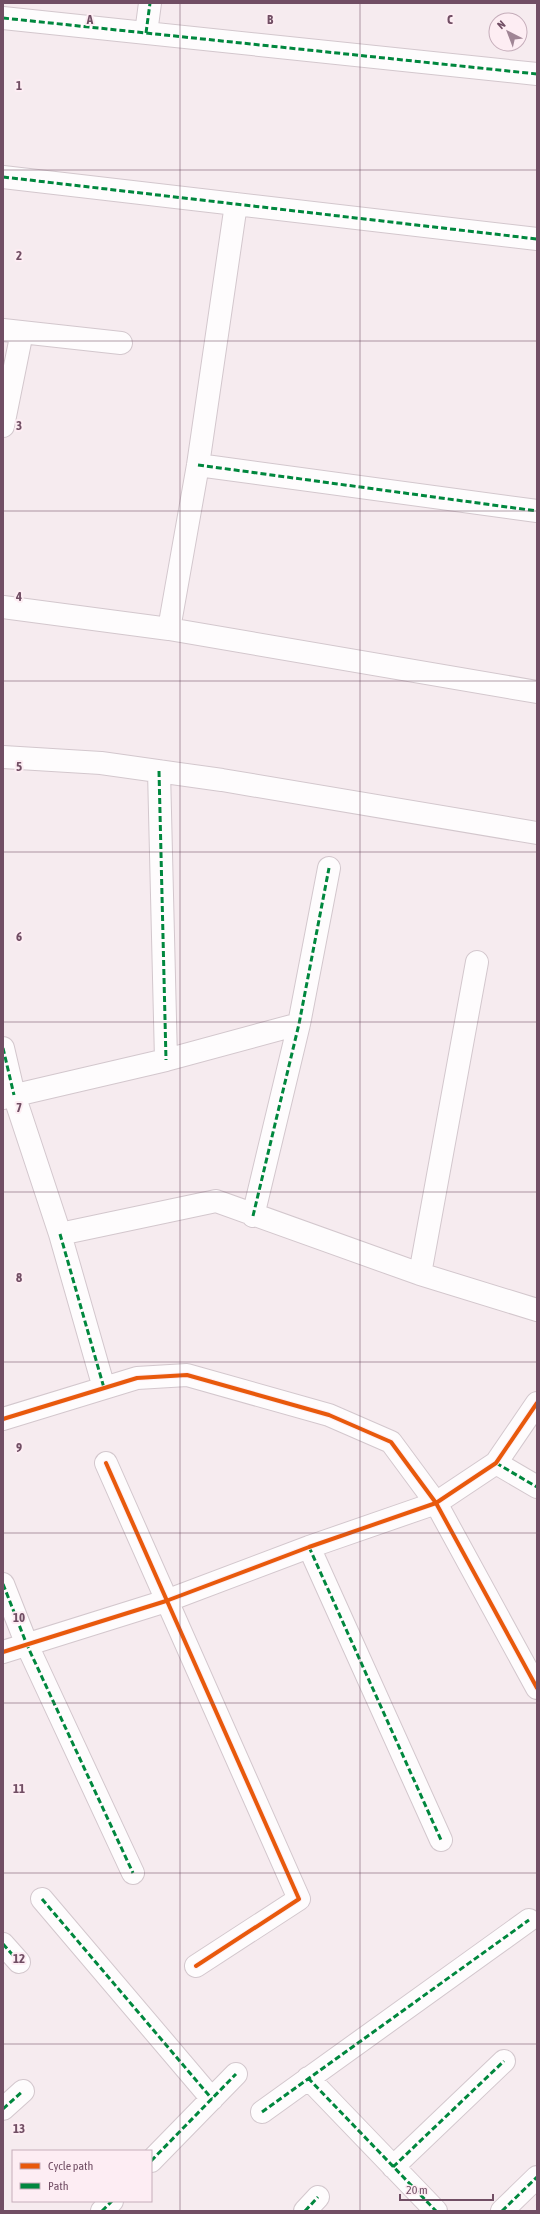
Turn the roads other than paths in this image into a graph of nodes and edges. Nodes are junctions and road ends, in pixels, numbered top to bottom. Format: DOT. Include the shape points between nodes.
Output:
graph roads {
  1 [pos="150,3"];
  2 [pos="3,18"];
  3 [pos="146,33"];
  4 [pos="537,74"];
  5 [pos="3,177"];
  6 [pos="236,204"];
  7 [pos="537,239"];
  8 [pos="13,331"];
  9 [pos="120,343"];
  10 [pos="3,426"];
  11 [pos="198,465"];
  12 [pos="537,511"];
  13 [pos="3,607"];
  14 [pos="169,630"];
  15 [pos="537,692"];
  16 [pos="3,757"];
  17 [pos="159,771"];
  18 [pos="537,833"];
  19 [pos="328,868"];
  20 [pos="477,962"];
  21 [pos="299,1024"];
  22 [pos="3,1048"];
  23 [pos="166,1060"];
  24 [pos="8,1096"];
  25 [pos="253,1216"];
  26 [pos="60,1234"];
  27 [pos="420,1274"];
  28 [pos="537,1310"];
  29 [pos="104,1388"];
  30 [pos="537,1404"];
  31 [pos="3,1419"];
  32 [pos="106,1462"];
  33 [pos="496,1463"];
  34 [pos="537,1487"];
  35 [pos="436,1503"];
  36 [pos="309,1547"];
  37 [pos="3,1584"];
  38 [pos="166,1601"];
  39 [pos="27,1645"];
  40 [pos="3,1652"];
  41 [pos="537,1688"];
  42 [pos="441,1840"];
  43 [pos="133,1873"];
  44 [pos="42,1898"];
  45 [pos="529,1920"];
  46 [pos="3,1944"];
  47 [pos="19,1962"];
  48 [pos="196,1966"];
  49 [pos="504,2061"];
  50 [pos="236,2074"];
  51 [pos="308,2078"];
  52 [pos="23,2091"];
  53 [pos="212,2099"];
  54 [pos="3,2109"];
  55 [pos="262,2112"];
  56 [pos="152,2160"];
  57 [pos="394,2167"];
  58 [pos="537,2177"];
  59 [pos="111,2202"];
  60 [pos="102,2211"];
  61 [pos="436,2211"];
  62 [pos="502,2211"];
  1 -- 3 [label="street"];
  2 -- 3 [label="street"];
  3 -- 4 [label="street"];
  5 -- 6 [label="street"];
  6 -- 7 [label="street"];
  6 -- 11 [label="street"];
  8 -- 9 [label="street"];
  8 -- 10 [label="street"];
  11 -- 12 [label="street"];
  11 -- 14 [label="street"];
  13 -- 14 [label="street"];
  14 -- 15 [label="street"];
  16 -- 17 [label="street" via="100,763"];
  17 -- 18 [label="street"];
  17 -- 23 [label="street"];
  19 -- 21 [label="street"];
  20 -- 27 [label="street"];
  21 -- 23 [label="street"];
  21 -- 25 [label="street"];
  22 -- 24 [label="street"];
  23 -- 24 [label="street"];
  24 -- 26 [label="street"];
  25 -- 26 [label="street" via="216,1201"];
  25 -- 27 [label="street"];
  26 -- 29 [label="street"];
  27 -- 28 [label="street"];
  29 -- 31 [label="street"];
  29 -- 35 [label="street" via="137,1378 187,1375 328,1415 391,1442"];
  30 -- 33 [label="street"];
  32 -- 38 [label="street"];
  33 -- 34 [label="street"];
  33 -- 35 [label="street"];
  35 -- 36 [label="street"];
  35 -- 41 [label="street"];
  36 -- 38 [label="street"];
  36 -- 42 [label="street"];
  37 -- 39 [label="street"];
  38 -- 39 [label="street"];
  38 -- 48 [label="street" via="299,1899"];
  39 -- 40 [label="street"];
  39 -- 43 [label="street"];
  44 -- 53 [label="street"];
  45 -- 51 [label="street"];
  46 -- 47 [label="street"];
  49 -- 57 [label="street"];
  50 -- 53 [label="street"];
  51 -- 55 [label="street"];
  51 -- 57 [label="street"];
  52 -- 54 [label="street"];
  53 -- 56 [label="street"];
  57 -- 61 [label="street"];
  58 -- 62 [label="street"];
  59 -- 60 [label="street"];
}
